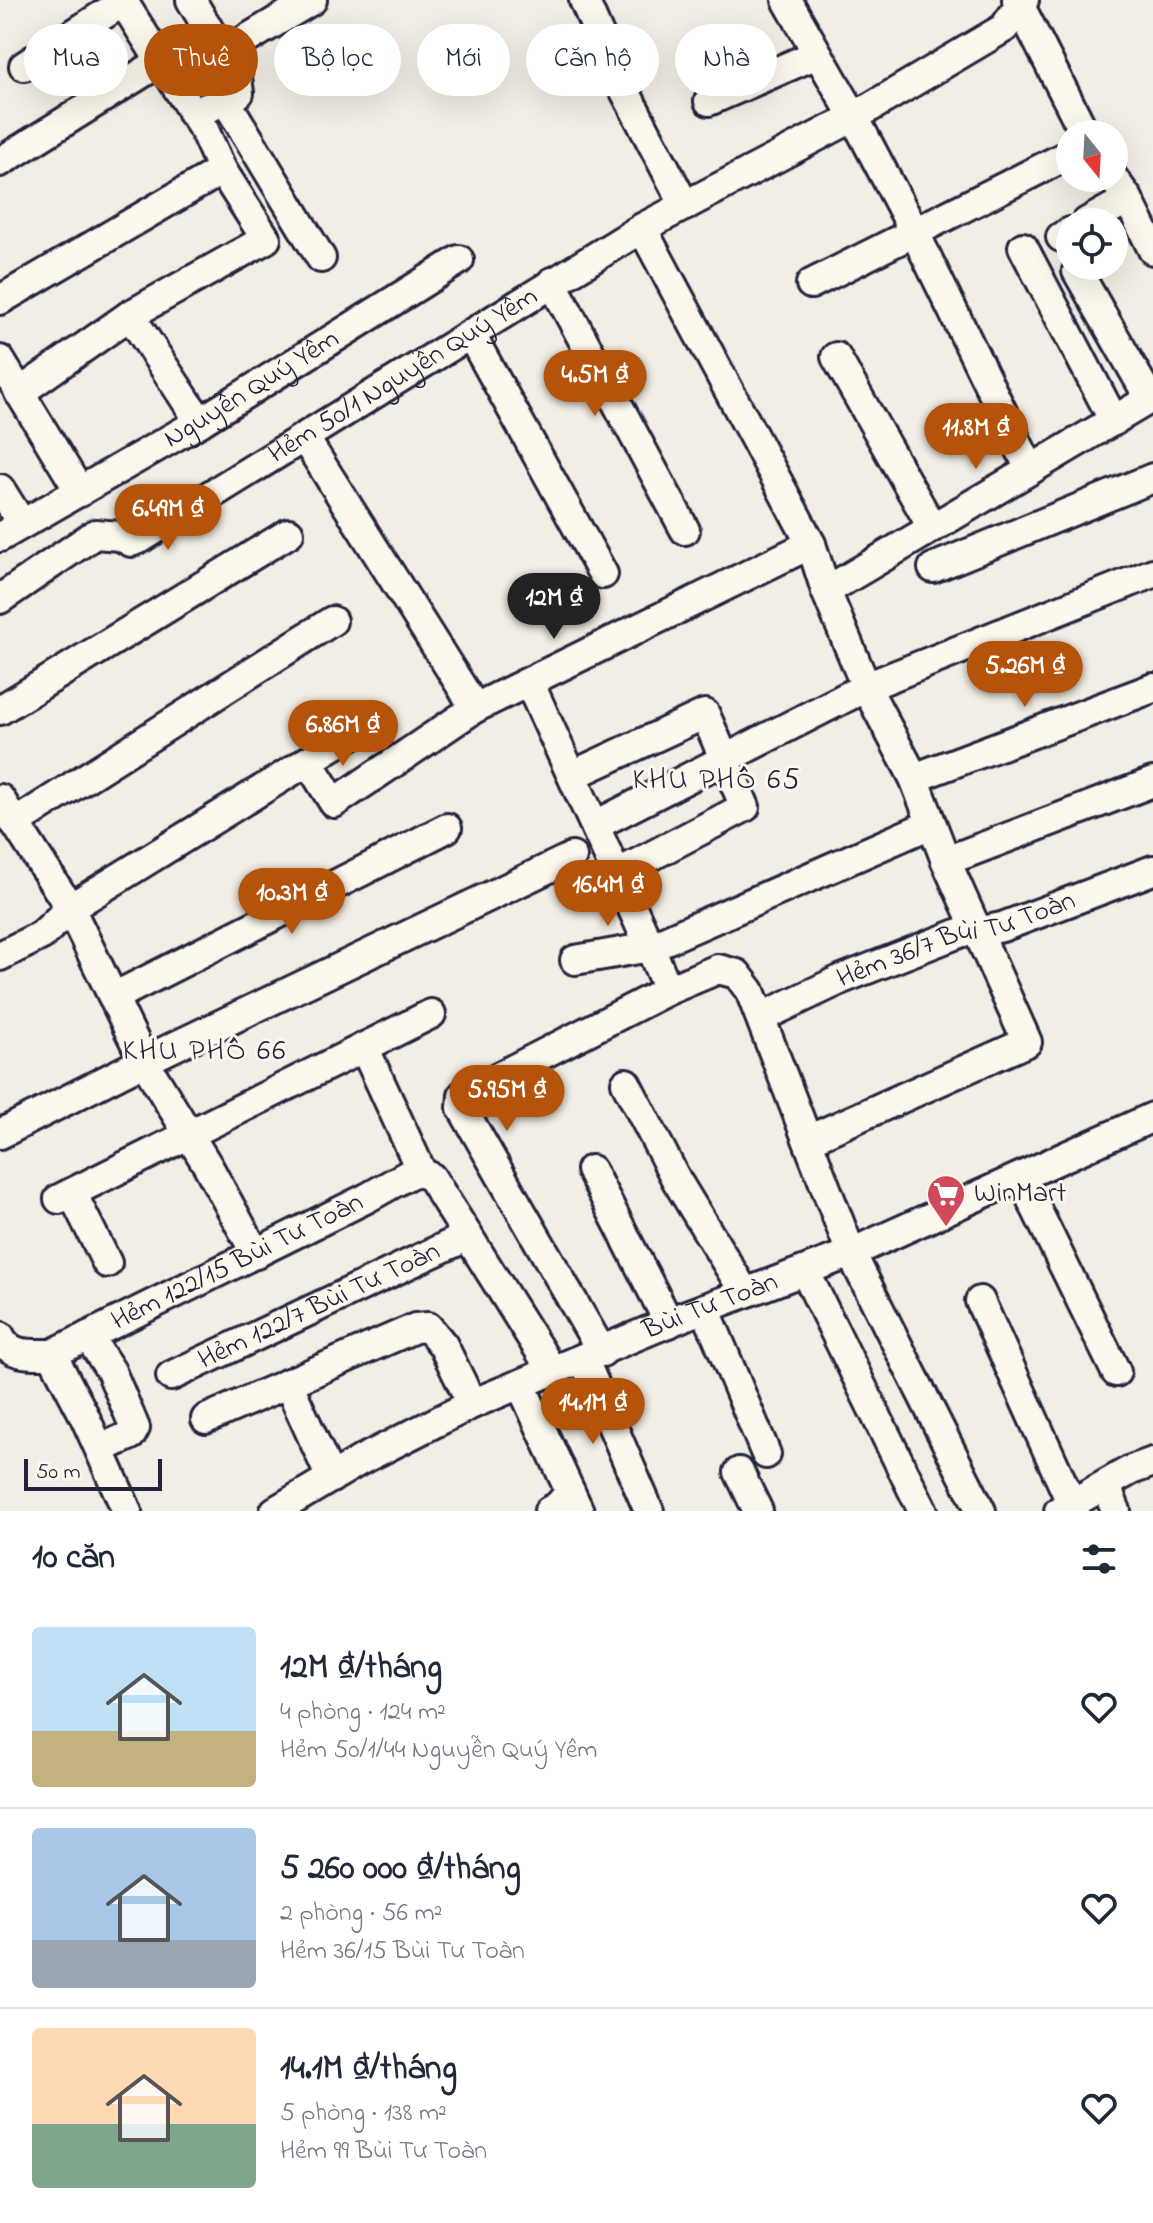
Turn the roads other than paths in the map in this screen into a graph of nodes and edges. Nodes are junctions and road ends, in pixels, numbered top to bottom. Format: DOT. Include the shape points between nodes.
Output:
graph roads {
  1 [pos="191,0"];
  2 [pos="312,0"];
  3 [pos="584,0"];
  4 [pos="787,0"];
  5 [pos="122,1"];
  6 [pos="1020,1"];
  7 [pos="87,24"];
  8 [pos="204,24"];
  9 [pos="258,24"];
  10 [pos="144,35"];
  11 [pos="817,54"];
  12 [pos="144,73"];
  13 [pos="182,96"];
  14 [pos="234,96"];
  15 [pos="226,101"];
  16 [pos="709,101"];
  17 [pos="192,113"];
  18 [pos="854,117"];
  19 [pos="1078,120"];
  20 [pos="2,157"];
  21 [pos="1056,161"];
  22 [pos="222,170"];
  23 [pos="1117,192"];
  24 [pos="1122,192"];
  25 [pos="685,206"];
  26 [pos="1101,208"];
  27 [pos="642,228"];
  28 [pos="914,231"];
  29 [pos="1023,247"];
  30 [pos="1153,250"];
  31 [pos="321,258"];
  32 [pos="459,260"];
  33 [pos="1082,280"];
  34 [pos="552,282"];
  35 [pos="811,284"];
  36 [pos="0,300"];
  37 [pos="130,315"];
  38 [pos="471,335"];
  39 [pos="836,357"];
  40 [pos="0,360"];
  41 [pos="19,393"];
  42 [pos="1152,398"];
  43 [pos="1114,421"];
  44 [pos="200,422"];
  45 [pos="304,437"];
  46 [pos="1030,469"];
  47 [pos="1153,478"];
  48 [pos="0,489"];
  49 [pos="80,492"];
  50 [pos="932,527"];
  51 [pos="685,530"];
  52 [pos="11,531"];
  53 [pos="289,533"];
  54 [pos="811,544"];
  55 [pos="933,568"];
  56 [pos="1153,573"];
  57 [pos="603,574"];
  58 [pos="826,591"];
  59 [pos="0,599"];
  60 [pos="332,621"];
  61 [pos="529,682"];
  62 [pos="866,687"];
  63 [pos="1153,688"];
  64 [pos="475,708"];
  65 [pos="0,710"];
  66 [pos="368,724"];
  67 [pos="725,759"];
  68 [pos="308,761"];
  69 [pos="573,775"];
  70 [pos="914,778"];
  71 [pos="1153,782"];
  72 [pos="0,799"];
  73 [pos="15,823"];
  74 [pos="931,824"];
  75 [pos="596,825"];
  76 [pos="447,828"];
  77 [pos="572,857"];
  78 [pos="946,861"];
  79 [pos="1153,870"];
  80 [pos="615,875"];
  81 [pos="70,908"];
  82 [pos="978,932"];
  83 [pos="650,947"];
  84 [pos="0,956"];
  85 [pos="575,960"];
  86 [pos="668,990"];
  87 [pos="114,997"];
  88 [pos="431,1014"];
  89 [pos="762,1017"];
  90 [pos="364,1047"];
  91 [pos="144,1061"];
  92 [pos="626,1083"];
  93 [pos="1153,1117"];
  94 [pos="0,1134"];
  95 [pos="188,1134"];
  96 [pos="808,1140"];
  97 [pos="591,1170"];
  98 [pos="422,1173"];
  99 [pos="1021,1178"];
  100 [pos="468,1236"];
  101 [pos="851,1253"];
  102 [pos="256,1254"];
  103 [pos="107,1263"];
  104 [pos="805,1271"];
  105 [pos="745,1293"];
  106 [pos="980,1301"];
  107 [pos="705,1308"];
  108 [pos="669,1323"];
  109 [pos="0,1336"];
  110 [pos="88,1336"];
  111 [pos="52,1354"];
  112 [pos="593,1356"];
  113 [pos="553,1372"];
  114 [pos="1116,1372"];
  115 [pos="171,1376"];
  116 [pos="288,1383"];
  117 [pos="521,1385"];
  118 [pos="472,1404"];
  119 [pos="206,1419"];
  120 [pos="100,1449"];
  121 [pos="766,1454"];
  122 [pos="1153,1462"];
  123 [pos="739,1472"];
  124 [pos="331,1478"];
  125 [pos="1111,1499"];
  126 [pos="566,1505"];
  127 [pos="1069,1509"];
  128 [pos="127,1511"];
  129 [pos="275,1511"];
  130 [pos="649,1511"];
  131 [pos="758,1511"];
  132 [pos="923,1511"];
  133 [pos="981,1511"];
  1 -- 8 [label="street"];
  2 -- 9 [label="street"];
  3 -- 25 [label="street"];
  4 -- 11 [label="street"];
  5 -- 7 [label="street"];
  5 -- 10 [label="street"];
  6 -- 18 [label="street, Hẻm 50/1 Nguyễn Quý Yêm" via="1004,28"];
  6 -- 19 [label="street"];
  11 -- 16 [label="street"];
  11 -- 18 [label="street"];
  12 -- 20 [label="street"];
  13 -- 17 [label="street"];
  14 -- 15 [label="street"];
  15 -- 17 [label="street"];
  15 -- 31 [label="street"];
  17 -- 22 [label="street"];
  18 -- 25 [label="street, Hẻm 50/1 Nguyễn Quý Yêm"];
  18 -- 28 [label="street"];
  21 -- 28 [label="street"];
  22 -- 36 [label="street"];
  22 -- 37 [label="street" via="266,239"];
  23 -- 26 [label="street"];
  24 -- 30 [label="street"];
  25 -- 27 [label="street, Hẻm 50/1 Nguyễn Quý Yêm"];
  27 -- 34 [label="street, Hẻm 50/1 Nguyễn Quý Yêm"];
  27 -- 54 [label="street"];
  28 -- 35 [label="street"];
  28 -- 46 [label="street"];
  29 -- 43 [label="street"];
  32 -- 44 [label="street, Nguyễn Quý Yêm"];
  33 -- 42 [label="street"];
  34 -- 38 [label="street, Hẻm 50/1 Nguyễn Quý Yêm"];
  34 -- 51 [label="street"];
  37 -- 41 [label="street"];
  37 -- 44 [label="street"];
  38 -- 45 [label="street, Hẻm 50/1 Nguyễn Quý Yêm"];
  38 -- 57 [label="street"];
  39 -- 50 [label="street"];
  40 -- 41 [label="street"];
  41 -- 49 [label="street"];
  42 -- 43 [label="street"];
  43 -- 46 [label="street"];
  44 -- 49 [label="street, Nguyễn Quý Yêm"];
  45 -- 59 [label="street, Hẻm 50/1 Nguyễn Quý Yêm" via="141,538 131,542 95,534"];
  45 -- 64 [label="street"];
  46 -- 50 [label="street"];
  47 -- 55 [label="street"];
  48 -- 52 [label="street"];
  49 -- 52 [label="street, Nguyễn Quý Yêm"];
  50 -- 58 [label="street"];
  53 -- 65 [label="street"];
  54 -- 58 [label="street"];
  54 -- 61 [label="street"];
  56 -- 62 [label="street"];
  58 -- 62 [label="street"];
  60 -- 73 [label="street"];
  61 -- 64 [label="street"];
  61 -- 69 [label="street"];
  62 -- 67 [label="street"];
  62 -- 70 [label="street"];
  63 -- 70 [label="street"];
  64 -- 68 [label="street" via="334,803"];
  66 -- 68 [label="street"];
  67 -- 69 [label="street" via="705,714"];
  67 -- 75 [label="street"];
  67 -- 80 [label="street" via="745,807"];
  68 -- 81 [label="street"];
  69 -- 75 [label="street"];
  70 -- 74 [label="street"];
  71 -- 78 [label="street"];
  72 -- 73 [label="street"];
  73 -- 81 [label="street"];
  74 -- 78 [label="street"];
  74 -- 83 [label="street"];
  75 -- 80 [label="street"];
  76 -- 87 [label="street"];
  77 -- 91 [label="street"];
  78 -- 82 [label="street"];
  79 -- 82 [label="street, Hẻm 36/7 Bùi Tư Toàn"];
  80 -- 83 [label="street"];
  81 -- 84 [label="street" via="42,935"];
  81 -- 87 [label="street"];
  82 -- 89 [label="street, Hẻm 36/7 Bùi Tư Toàn" via="962,932 842,979"];
  82 -- 96 [label="street" via="1027,1042"];
  83 -- 85 [label="street"];
  83 -- 86 [label="street"];
  86 -- 89 [label="street" via="718,969 730,970 750,991"];
  86 -- 112 [label="street" via="463,1095 462,1108"];
  87 -- 91 [label="street"];
  88 -- 90 [label="street"];
  89 -- 96 [label="street"];
  90 -- 95 [label="street"];
  90 -- 98 [label="street"];
  91 -- 94 [label="street"];
  91 -- 95 [label="street"];
  92 -- 105 [label="street"];
  93 -- 99 [label="street, Bùi Tư Toàn"];
  95 -- 102 [label="street"];
  95 -- 103 [label="street" via="66,1196"];
  96 -- 101 [label="street"];
  97 -- 108 [label="street"];
  98 -- 100 [label="street" via="431,1177"];
  98 -- 102 [label="street, Hẻm 122/15 Bùi Tư Toàn" via="413,1172"];
  99 -- 101 [label="street, Bùi Tư Toàn"];
  99 -- 114 [label="street"];
  100 -- 113 [label="street"];
  100 -- 115 [label="street, Hẻm 122/7 Bùi Tư Toàn"];
  101 -- 104 [label="street, Bùi Tư Toàn"];
  101 -- 133 [label="street"];
  102 -- 110 [label="street, Hẻm 122/15 Bùi Tư Toàn"];
  104 -- 105 [label="street, Bùi Tư Toàn"];
  104 -- 132 [label="street"];
  105 -- 107 [label="street, Bùi Tư Toàn"];
  106 -- 127 [label="street"];
  107 -- 108 [label="street, Bùi Tư Toàn"];
  107 -- 121 [label="street"];
  108 -- 112 [label="street, Bùi Tư Toàn"];
  109 -- 111 [label="street" via="15,1352"];
  110 -- 111 [label="street, Hẻm 122/15 Bùi Tư Toàn"];
  110 -- 120 [label="street" via="111,1371 135,1428"];
  111 -- 120 [label="street"];
  112 -- 113 [label="street, Bùi Tư Toàn"];
  112 -- 130 [label="street"];
  113 -- 117 [label="street, Bùi Tư Toàn"];
  116 -- 118 [label="street" via="428,1327"];
  116 -- 119 [label="street"];
  116 -- 124 [label="street"];
  117 -- 118 [label="street, Bùi Tư Toàn"];
  117 -- 126 [label="street"];
  118 -- 124 [label="street, Bùi Tư Toàn"];
  120 -- 128 [label="street"];
  122 -- 125 [label="street" via="1131,1470"];
  123 -- 131 [label="street"];
  124 -- 129 [label="street, Bùi Tư Toàn"];
  125 -- 127 [label="street"];
}
